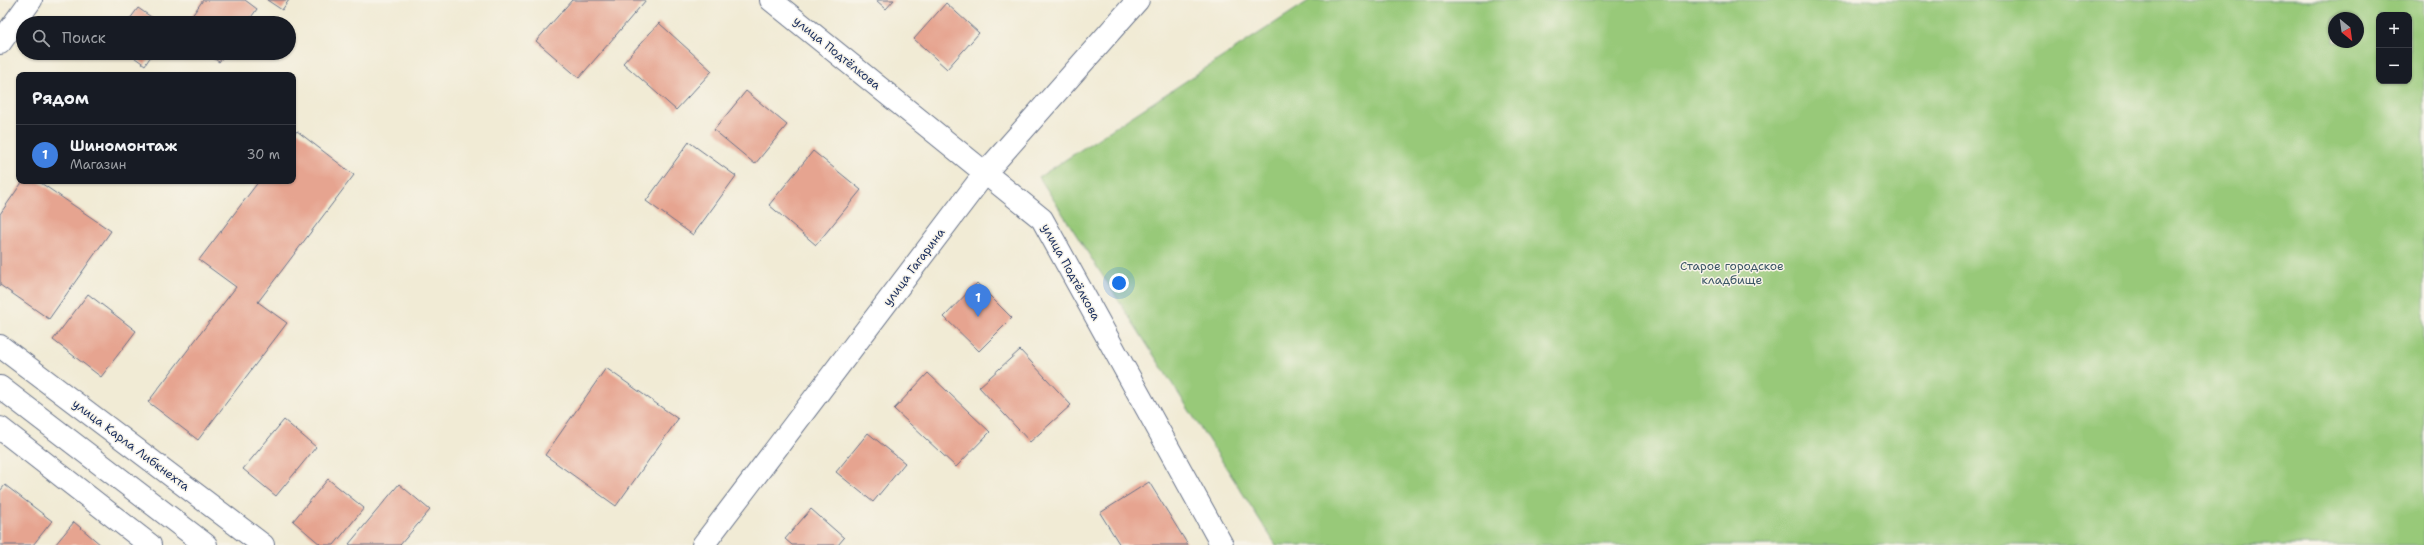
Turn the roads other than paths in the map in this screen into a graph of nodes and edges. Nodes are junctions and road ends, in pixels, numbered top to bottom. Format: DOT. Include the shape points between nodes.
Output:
graph roads {
  1 [pos="31,0"];
  2 [pos="772,0"];
  3 [pos="1138,0"];
  4 [pos="19,16"];
  5 [pos="16,21"];
  6 [pos="0,43"];
  7 [pos="985,173"];
  8 [pos="0,346"];
  9 [pos="0,387"];
  10 [pos="0,428"];
  11 [pos="150,545"];
  12 [pos="206,545"];
  13 [pos="263,545"];
  14 [pos="703,545"];
  15 [pos="1222,545"];
  1 -- 4 [label="street"];
  2 -- 7 [label="street, улица Подтёлкова"];
  3 -- 7 [label="street, улица Гагарина"];
  5 -- 6 [label="street"];
  7 -- 14 [label="street, улица Гагарина"];
  7 -- 15 [label="street, улица Подтёлкова" via="1042,219"];
  8 -- 13 [label="street, улица Карла Либкнехта"];
  9 -- 12 [label="street"];
  10 -- 11 [label="street"];
}
